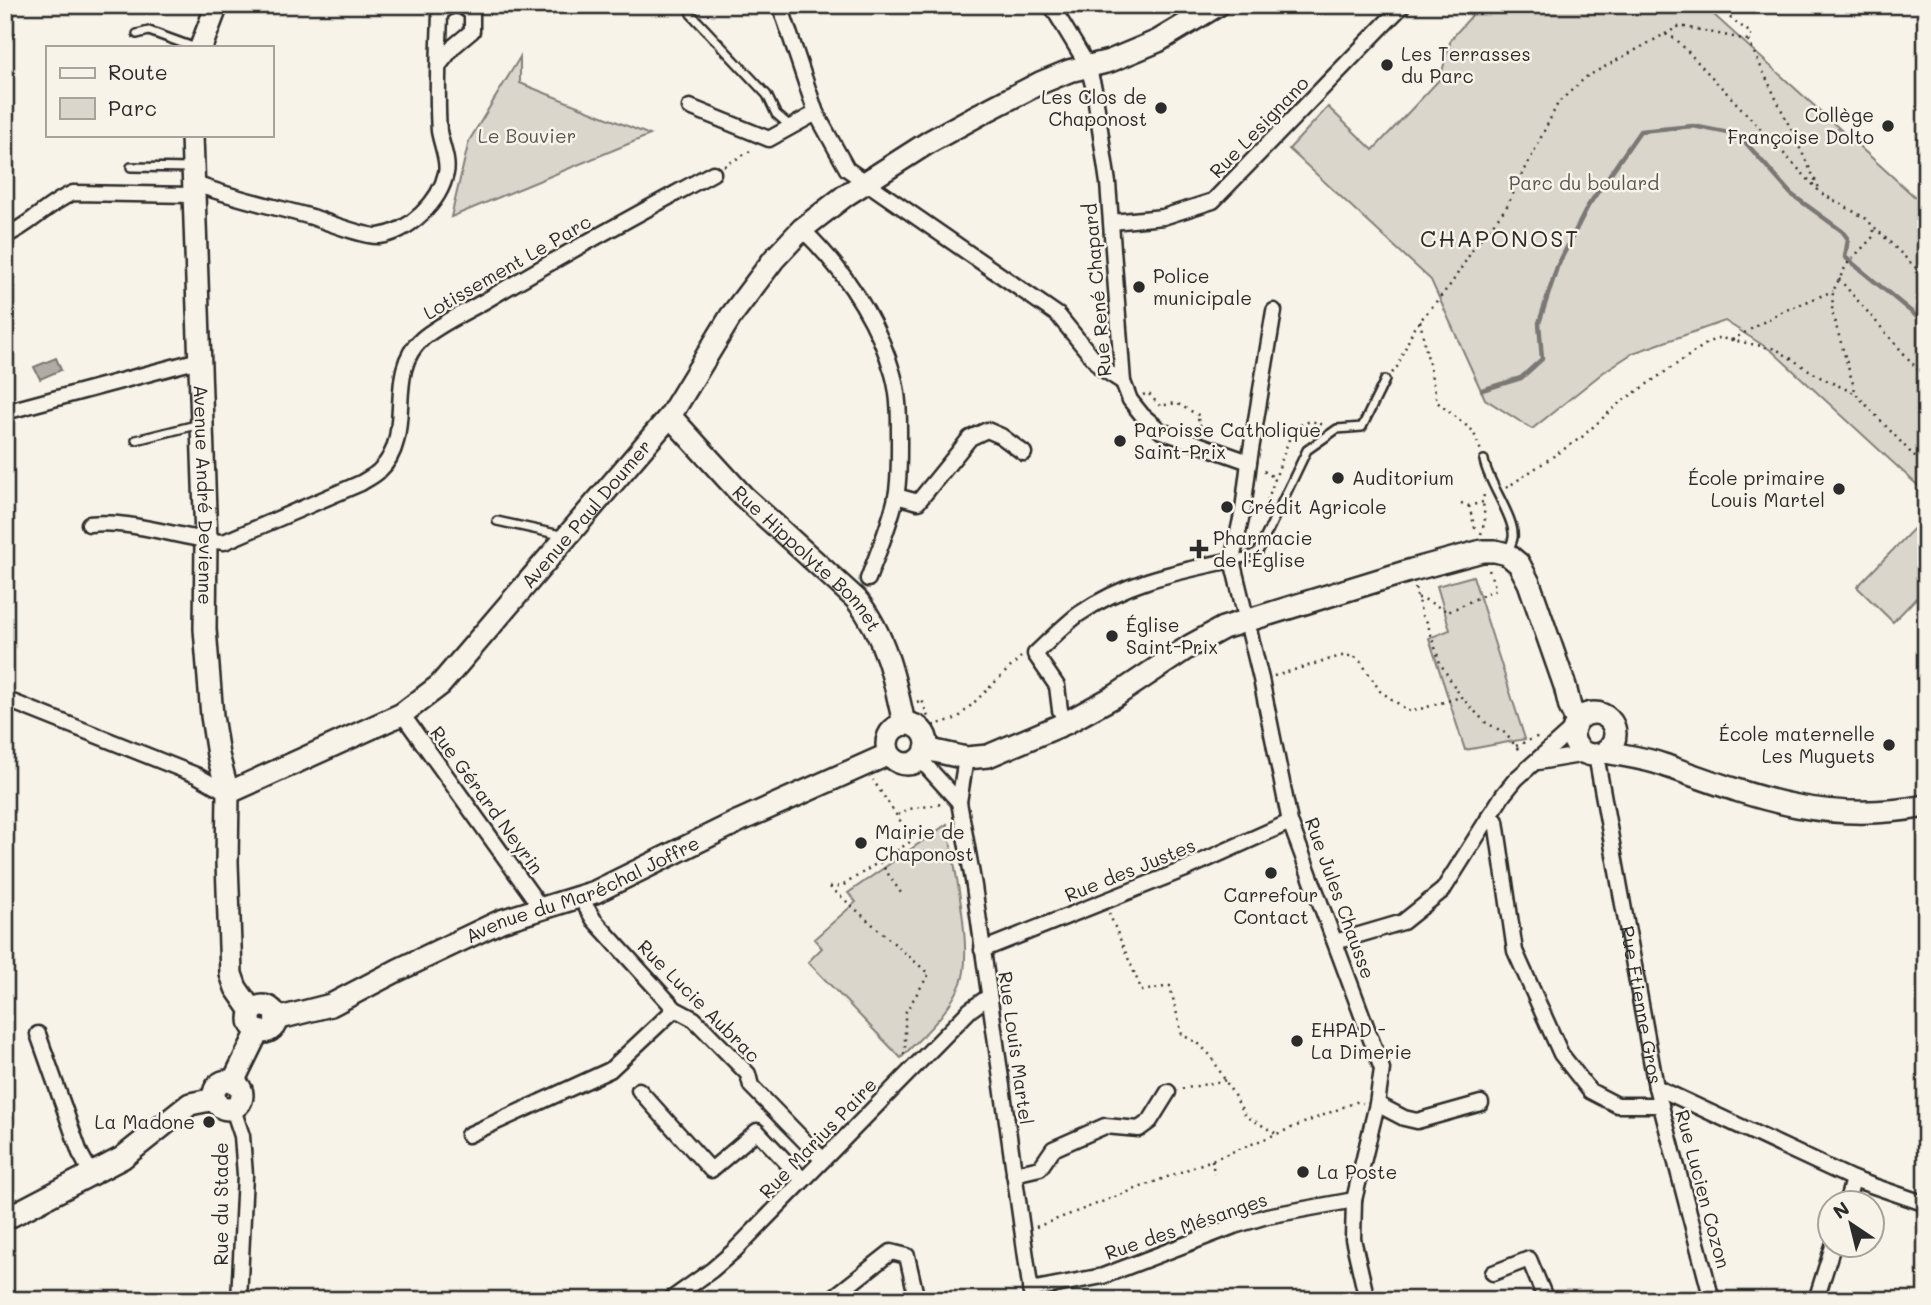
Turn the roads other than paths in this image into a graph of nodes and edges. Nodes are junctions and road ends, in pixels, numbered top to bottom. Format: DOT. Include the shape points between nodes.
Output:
graph roads {
  1 [pos="217,5"];
  2 [pos="458,5"];
  3 [pos="780,5"];
  4 [pos="1051,5"];
  5 [pos="1218,5"];
  6 [pos="1403,5"];
  7 [pos="691,14"];
  8 [pos="137,34"];
  9 [pos="190,46"];
  10 [pos="201,46"];
  11 [pos="440,64"];
  12 [pos="1088,66"];
  13 [pos="690,107"];
  14 [pos="816,113"];
  15 [pos="791,127"];
  16 [pos="192,136"];
  17 [pos="131,167"];
  18 [pos="713,173"];
  19 [pos="193,182"];
  20 [pos="865,183"];
  21 [pos="1112,222"];
  22 [pos="803,229"];
  23 [pos="5,236"];
  24 [pos="1273,311"];
  25 [pos="199,360"];
  26 [pos="1385,380"];
  27 [pos="1124,382"];
  28 [pos="5,412"];
  29 [pos="670,416"];
  30 [pos="201,424"];
  31 [pos="136,440"];
  32 [pos="1024,453"];
  33 [pos="1484,460"];
  34 [pos="1249,462"];
  35 [pos="896,496"];
  36 [pos="497,521"];
  37 [pos="89,524"];
  38 [pos="563,540"];
  39 [pos="206,541"];
  40 [pos="1507,554"];
  41 [pos="1232,560"];
  42 [pos="868,579"];
  43 [pos="1246,621"];
  44 [pos="5,699"];
  45 [pos="402,714"];
  46 [pos="902,716"];
  47 [pos="1582,721"];
  48 [pos="1066,723"];
  49 [pos="1614,727"];
  50 [pos="1596,753"];
  51 [pos="889,754"];
  52 [pos="923,754"];
  53 [pos="966,758"];
  54 [pos="1535,764"];
  55 [pos="1662,764"];
  56 [pos="228,793"];
  57 [pos="959,802"];
  58 [pos="1926,806"];
  59 [pos="1489,816"];
  60 [pos="1290,822"];
  61 [pos="580,897"];
  62 [pos="541,908"];
  63 [pos="1335,942"];
  64 [pos="982,950"];
  65 [pos="988,997"];
  66 [pos="676,1009"];
  67 [pos="255,1021"];
  68 [pos="38,1034"];
  69 [pos="1656,1087"];
  70 [pos="639,1090"];
  71 [pos="1168,1092"];
  72 [pos="1481,1103"];
  73 [pos="224,1104"];
  74 [pos="1377,1104"];
  75 [pos="1661,1105"];
  76 [pos="468,1135"];
  77 [pos="823,1160"];
  78 [pos="1014,1174"];
  79 [pos="92,1175"];
  80 [pos="1853,1178"];
  81 [pos="803,1180"];
  82 [pos="1850,1190"];
  83 [pos="1354,1200"];
  84 [pos="1926,1203"];
  85 [pos="5,1219"];
  86 [pos="1828,1260"];
  87 [pos="1493,1273"];
  88 [pos="1031,1295"];
  89 [pos="239,1300"];
  90 [pos="670,1300"];
  91 [pos="830,1300"];
  92 [pos="917,1300"];
  93 [pos="1367,1300"];
  94 [pos="1546,1300"];
  95 [pos="1712,1300"];
  96 [pos="1816,1300"];
  1 -- 10 [label="main road"];
  2 -- 11 [label="street" via="440,13"];
  2 -- 11 [label="street" via="472,13 472,30"];
  3 -- 14 [label="street"];
  4 -- 12 [label="street, Rue René Chapard"];
  5 -- 12 [label="main road, Avenue Paul Doumer" via="1158,41"];
  6 -- 21 [label="street, Rue Lesignano" via="1213,201 1163,217"];
  7 -- 15 [label="lane" via="767,94 776,114"];
  8 -- 9 [label="lane" via="149,31"];
  11 -- 19 [label="street" via="440,134 447,171 439,192 409,224 375,236 236,199"];
  12 -- 20 [label="main road, Avenue Paul Doumer" via="1040,83 992,108"];
  12 -- 21 [label="street, Rue René Chapard"];
  13 -- 15 [label="street" via="769,139"];
  14 -- 15 [label="street"];
  14 -- 20 [label="street" via="847,169"];
  16 -- 19 [label="main road, Avenue André Devienne"];
  17 -- 19 [label="lane"];
  18 -- 39 [label="street, Lotissement Le Parc" via="422,339 409,356 402,377 398,434 380,470 361,483 224,542"];
  19 -- 23 [label="street" via="73,193"];
  19 -- 25 [label="main road, Avenue André Devienne"];
  20 -- 22 [label="main road, Avenue Paul Doumer"];
  20 -- 27 [label="street" via="1058,315 1101,368"];
  21 -- 27 [label="street, Rue René Chapard"];
  22 -- 29 [label="main road, Avenue Paul Doumer" via="731,316"];
  22 -- 35 [label="street" via="852,287 893,373 899,429"];
  24 -- 34 [label="street"];
  25 -- 28 [label="street"];
  25 -- 30 [label="main road, Avenue André Devienne"];
  26 -- 41 [label="lane" via="1362,428 1337,429 1307,450 1258,552"];
  27 -- 34 [label="street, Rue René Chapard" via="1142,415 1161,430"];
  29 -- 38 [label="main road, Avenue Paul Doumer"];
  29 -- 46 [label="main road, Rue Hippolyte Bonnet" via="743,496 868,614 893,670"];
  30 -- 31 [label="lane"];
  30 -- 39 [label="main road, Avenue André Devienne"];
  32 -- 35 [label="street" via="987,430 970,439 918,502"];
  33 -- 40 [label="lane" via="1514,535"];
  34 -- 41 [label="street"];
  35 -- 42 [label="street"];
  36 -- 38 [label="lane" via="556,534"];
  37 -- 39 [label="street, Lotissement Le Parc" via="106,522"];
  38 -- 45 [label="main road, Avenue Paul Doumer" via="440,685"];
  39 -- 56 [label="main road, Avenue André Devienne" via="205,629 212,716"];
  40 -- 43 [label="main road" via="1482,551"];
  40 -- 47 [label="main road" via="1519,564 1529,583 1570,707"];
  41 -- 43 [label="street, Rue Jules Chausse"];
  41 -- 48 [label="street" via="1134,584 1077,616 1035,654 1056,686"];
  43 -- 48 [label="main road" via="1190,646"];
  43 -- 60 [label="street, Rue Jules Chausse"];
  44 -- 56 [label="street" via="196,775"];
  45 -- 56 [label="main road, Avenue Paul Doumer"];
  45 -- 62 [label="street, Rue Gérard Neyrin"];
  46 -- 51 [label="main road" via="888,734"];
  46 -- 52 [label="main road" via="922,730"];
  47 -- 49 [label="main road" via="1606,716"];
  47 -- 50 [label="main road" via="1573,738 1576,745"];
  47 -- 54 [label="street"];
  48 -- 53 [label="main road" via="988,756"];
  49 -- 50 [label="main road" via="1614,741"];
  49 -- 55 [label="main road"];
  50 -- 54 [label="street"];
  50 -- 55 [label="main road"];
  50 -- 69 [label="street, Rue Étienne Gros"];
  51 -- 52 [label="main road" via="903,764"];
  51 -- 61 [label="main road, Avenue du Maréchal Joffre"];
  52 -- 53 [label="main road"];
  52 -- 57 [label="street"];
  53 -- 57 [label="street, Rue Louis Martel"];
  54 -- 59 [label="street" via="1516,779"];
  55 -- 58 [label="main road" via="1772,802 1823,811 1890,813"];
  56 -- 67 [label="main road" via="231,974"];
  57 -- 64 [label="street, Rue Louis Martel"];
  59 -- 63 [label="street" via="1443,890 1403,922"];
  59 -- 75 [label="street" via="1496,821 1516,951 1561,1055 1590,1091 1617,1105"];
  60 -- 63 [label="street, Rue Jules Chausse"];
  60 -- 64 [label="street, Rue des Justes"];
  61 -- 62 [label="main road, Avenue du Maréchal Joffre"];
  61 -- 66 [label="street, Rue Lucie Aubrac" via="594,920"];
  62 -- 67 [label="main road, Avenue du Maréchal Joffre" via="489,927 331,1005 276,1019 274,1012 261,1005"];
  63 -- 74 [label="street, Rue Jules Chausse" via="1382,1069"];
  64 -- 65 [label="street, Rue Louis Martel"];
  65 -- 77 [label="street, Rue Marius Paire"];
  65 -- 78 [label="street, Rue Louis Martel"];
  66 -- 76 [label="street" via="610,1070"];
  66 -- 77 [label="street, Rue Lucie Aubrac" via="694,1019"];
  67 -- 73 [label="main road" via="233,1082 219,1085"];
  68 -- 79 [label="street"];
  69 -- 75 [label="street, Rue Lucien Cozon"];
  69 -- 80 [label="street, Rue Étienne Gros"];
  70 -- 81 [label="street" via="711,1170 757,1131"];
  71 -- 78 [label="street" via="1150,1121 1139,1129 1105,1126 1053,1149 1040,1168"];
  72 -- 74 [label="street" via="1417,1121"];
  73 -- 79 [label="main road" via="190,1104 122,1158"];
  73 -- 89 [label="street, Rue du Stade" via="242,1136 245,1175"];
  74 -- 83 [label="street, Rue Jules Chausse"];
  75 -- 95 [label="street, Rue Lucien Cozon"];
  77 -- 81 [label="street, Rue Marius Paire"];
  78 -- 88 [label="street, Rue Louis Martel"];
  79 -- 85 [label="main road"];
  80 -- 82 [label="street"];
  80 -- 84 [label="street, Rue Étienne Gros"];
  81 -- 90 [label="street, Rue Marius Paire" via="734,1251"];
  83 -- 88 [label="street, Rue des Mésanges" via="1267,1216 1103,1276"];
  83 -- 93 [label="street, Rue Jules Chausse" via="1353,1239"];
  86 -- 96 [label="street"];
  87 -- 94 [label="street" via="1529,1259"];
  91 -- 92 [label="street" via="891,1252 907,1256"];
}
